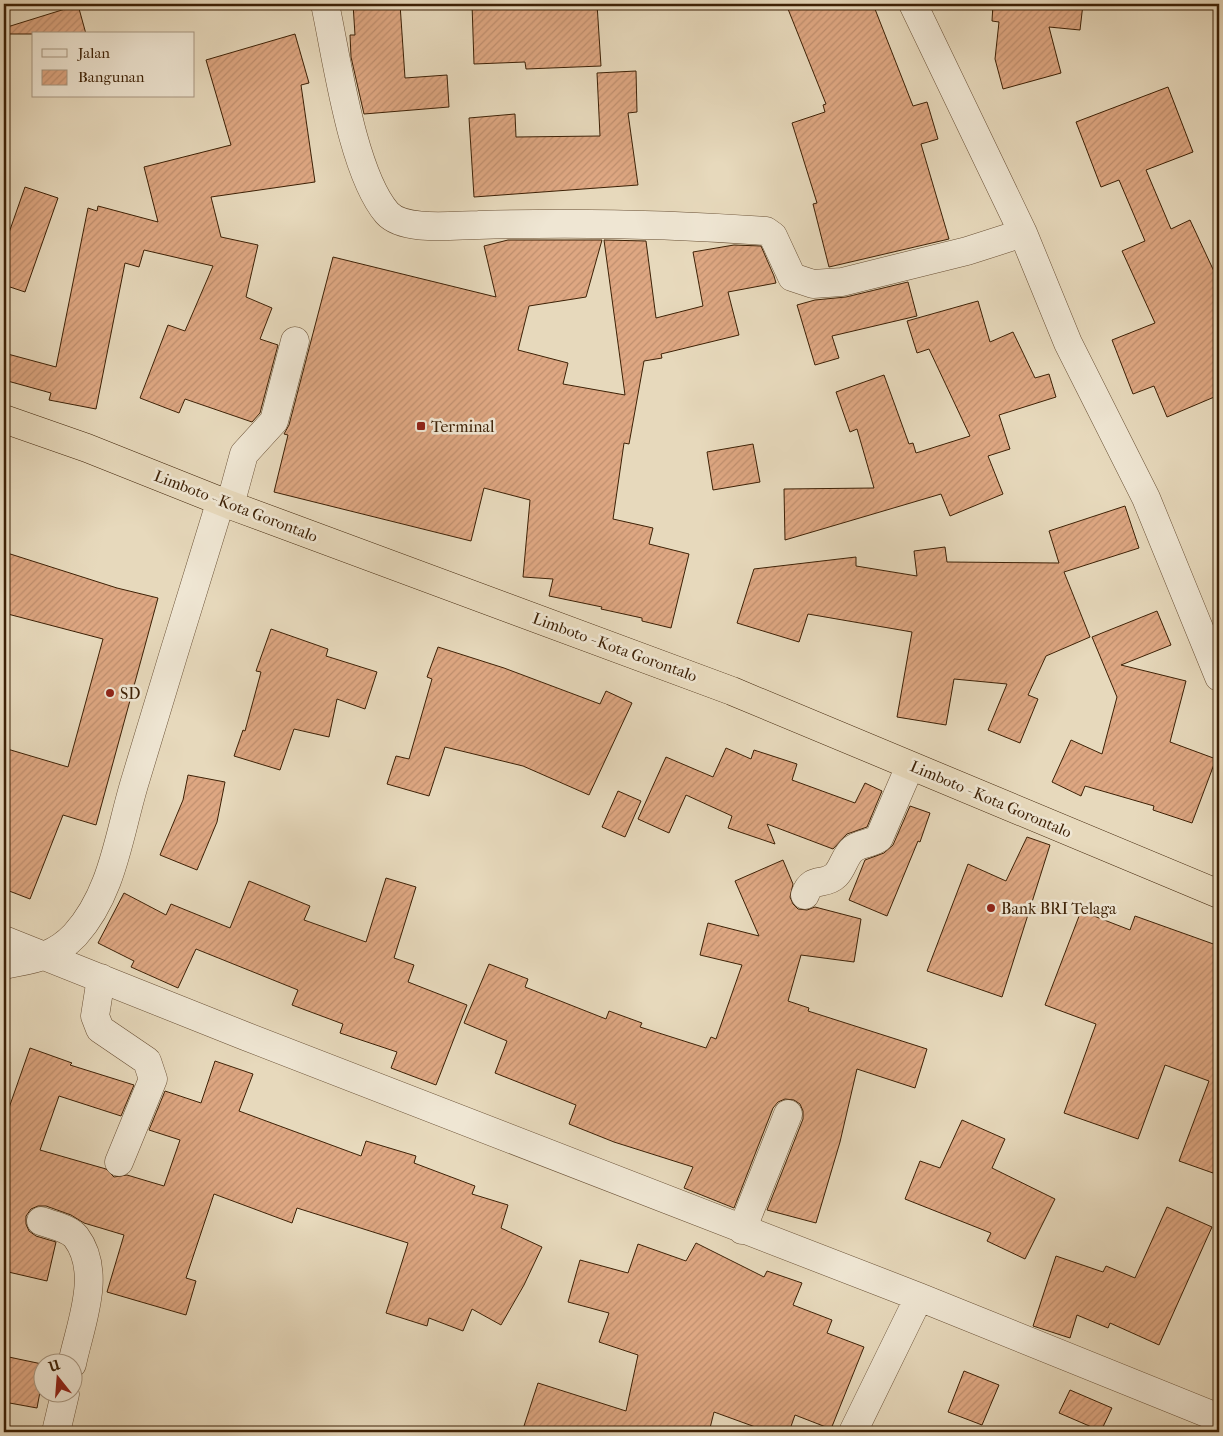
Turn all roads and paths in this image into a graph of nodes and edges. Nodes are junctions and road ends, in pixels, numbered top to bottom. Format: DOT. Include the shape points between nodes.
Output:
graph roads {
  1 [pos="325,4"];
  2 [pos="923,8"];
  3 [pos="1023,233"];
  4 [pos="295,341"];
  5 [pos="4,420"];
  6 [pos="226,502"];
  7 [pos="1210,632"];
  8 [pos="1219,677"];
  9 [pos="910,766"];
  10 [pos="1219,894"];
  11 [pos="805,895"];
  12 [pos="4,940"];
  13 [pos="48,957"];
  14 [pos="4,965"];
  15 [pos="101,978"];
  16 [pos="788,1114"];
  17 [pos="119,1162"];
  18 [pos="41,1221"];
  19 [pos="742,1230"];
  20 [pos="919,1297"];
  21 [pos="74,1354"];
  22 [pos="63,1404"];
  23 [pos="1219,1418"];
  24 [pos="56,1432"];
  25 [pos="853,1432"];
  1 -- 3 [label="street" via="355,143 372,193 388,214 404,221 425,226 539,222 685,225 766,231 772,236 792,277 813,284 842,282"];
  2 -- 3 [label="street"];
  3 -- 7 [label="street" via="1068,343"];
  4 -- 6 [label="street" via="274,421 244,454"];
  5 -- 6 [label="highway, Limboto - Kota Gorontalo"];
  6 -- 9 [label="highway, Limboto - Kota Gorontalo" via="732,691"];
  6 -- 13 [label="street" via="127,805 108,879 97,905 74,936"];
  7 -- 8 [label="street"];
  9 -- 10 [label="highway, Limboto - Kota Gorontalo"];
  9 -- 11 [label="street" via="879,838 855,847 837,875 808,886"];
  12 -- 13 [label="street"];
  13 -- 14 [label="street"];
  13 -- 15 [label="street"];
  15 -- 17 [label="street" via="95,1016 100,1029 147,1061 153,1078"];
  15 -- 19 [label="street"];
  16 -- 19 [label="street"];
  18 -- 21 [label="street" via="69,1231 76,1237 87,1262 90,1282"];
  19 -- 20 [label="street"];
  20 -- 23 [label="street"];
  20 -- 25 [label="street"];
  22 -- 24 [label="street"];
}
